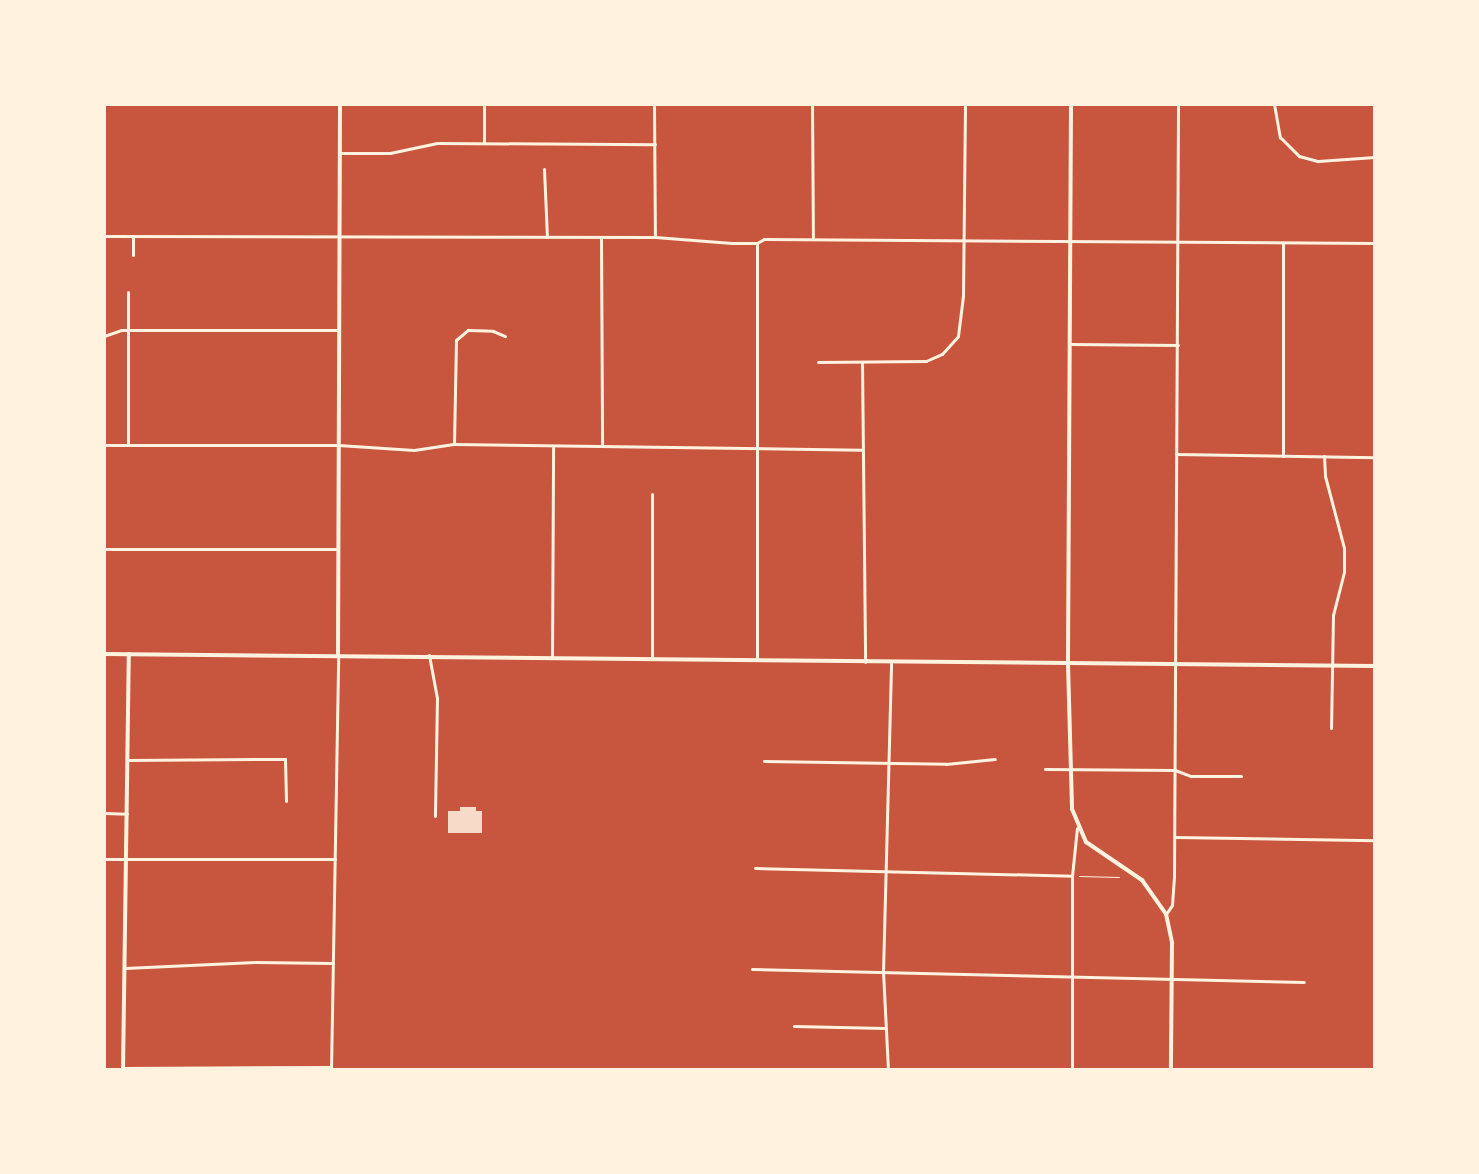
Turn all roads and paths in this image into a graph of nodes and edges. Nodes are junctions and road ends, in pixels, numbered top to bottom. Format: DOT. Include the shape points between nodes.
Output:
graph roads {
  1 [pos="340,104"];
  2 [pos="484,104"];
  3 [pos="654,104"];
  4 [pos="812,104"];
  5 [pos="965,104"];
  6 [pos="1071,104"];
  7 [pos="1178,104"];
  8 [pos="1274,104"];
  9 [pos="484,143"];
  10 [pos="655,144"];
  11 [pos="340,153"];
  12 [pos="1375,157"];
  13 [pos="544,169"];
  14 [pos="104,236"];
  15 [pos="133,236"];
  16 [pos="340,236"];
  17 [pos="547,237"];
  18 [pos="601,237"];
  19 [pos="655,237"];
  20 [pos="813,239"];
  21 [pos="963,241"];
  22 [pos="1070,241"];
  23 [pos="1177,242"];
  24 [pos="757,243"];
  25 [pos="1283,243"];
  26 [pos="1375,243"];
  27 [pos="133,255"];
  28 [pos="128,292"];
  29 [pos="128,330"];
  30 [pos="339,330"];
  31 [pos="104,336"];
  32 [pos="505,336"];
  33 [pos="1071,344"];
  34 [pos="1178,345"];
  35 [pos="818,362"];
  36 [pos="862,362"];
  37 [pos="454,444"];
  38 [pos="104,445"];
  39 [pos="128,445"];
  40 [pos="338,445"];
  41 [pos="553,446"];
  42 [pos="602,446"];
  43 [pos="758,449"];
  44 [pos="862,450"];
  45 [pos="1176,454"];
  46 [pos="1283,456"];
  47 [pos="1324,456"];
  48 [pos="1375,457"];
  49 [pos="652,494"];
  50 [pos="104,549"];
  51 [pos="338,549"];
  52 [pos="104,654"];
  53 [pos="129,654"];
  54 [pos="338,655"];
  55 [pos="429,655"];
  56 [pos="552,657"];
  57 [pos="652,659"];
  58 [pos="757,660"];
  59 [pos="865,662"];
  60 [pos="891,662"];
  61 [pos="1068,664"];
  62 [pos="1176,665"];
  63 [pos="1330,666"];
  64 [pos="1375,666"];
  65 [pos="1331,728"];
  66 [pos="995,759"];
  67 [pos="127,760"];
  68 [pos="764,761"];
  69 [pos="887,763"];
  70 [pos="1045,769"];
  71 [pos="1070,770"];
  72 [pos="1175,770"];
  73 [pos="1241,776"];
  74 [pos="286,801"];
  75 [pos="104,813"];
  76 [pos="127,814"];
  77 [pos="435,816"];
  78 [pos="1077,828"];
  79 [pos="1174,837"];
  80 [pos="1375,840"];
  81 [pos="104,859"];
  82 [pos="335,859"];
  83 [pos="126,861"];
  84 [pos="755,868"];
  85 [pos="884,869"];
  86 [pos="1072,876"];
  87 [pos="1119,877"];
  88 [pos="1166,914"];
  89 [pos="333,963"];
  90 [pos="124,968"];
  91 [pos="752,969"];
  92 [pos="883,972"];
  93 [pos="1071,977"];
  94 [pos="1172,978"];
  95 [pos="1304,982"];
  96 [pos="794,1026"];
  97 [pos="884,1028"];
  98 [pos="331,1068"];
  99 [pos="123,1069"];
  100 [pos="888,1070"];
  101 [pos="1072,1070"];
  102 [pos="1171,1070"];
  1 -- 11 [label="main road"];
  2 -- 9 [label="street"];
  3 -- 10 [label="street"];
  4 -- 20 [label="street"];
  5 -- 21 [label="street"];
  6 -- 22 [label="main road"];
  7 -- 23 [label="street"];
  8 -- 12 [label="street" via="1280,137 1299,156 1318,161"];
  9 -- 10 [label="street"];
  9 -- 11 [label="street"];
  10 -- 19 [label="street"];
  11 -- 16 [label="main road"];
  13 -- 17 [label="street"];
  14 -- 15 [label="street"];
  15 -- 16 [label="street"];
  15 -- 27 [label="street"];
  16 -- 17 [label="street"];
  16 -- 30 [label="main road"];
  17 -- 18 [label="street"];
  18 -- 19 [label="street"];
  18 -- 42 [label="street"];
  19 -- 24 [label="street"];
  20 -- 21 [label="street"];
  20 -- 24 [label="street"];
  21 -- 22 [label="street"];
  21 -- 36 [label="street" via="962,319 954,342 926,361"];
  22 -- 23 [label="street"];
  22 -- 33 [label="main road"];
  23 -- 25 [label="street"];
  23 -- 34 [label="street"];
  24 -- 43 [label="street"];
  25 -- 26 [label="street"];
  25 -- 46 [label="street"];
  28 -- 29 [label="street"];
  29 -- 30 [label="street"];
  29 -- 31 [label="street"];
  29 -- 39 [label="street"];
  30 -- 40 [label="main road"];
  32 -- 37 [label="street" via="487,330 458,335"];
  33 -- 34 [label="street"];
  33 -- 61 [label="main road"];
  34 -- 45 [label="street"];
  35 -- 36 [label="street"];
  36 -- 44 [label="street"];
  37 -- 40 [label="street" via="414,450"];
  37 -- 41 [label="street"];
  38 -- 39 [label="street"];
  39 -- 40 [label="street"];
  40 -- 51 [label="main road"];
  41 -- 42 [label="street"];
  41 -- 56 [label="street"];
  42 -- 43 [label="street"];
  43 -- 44 [label="street"];
  43 -- 58 [label="street"];
  44 -- 59 [label="street"];
  45 -- 46 [label="street"];
  45 -- 62 [label="street"];
  46 -- 47 [label="street"];
  47 -- 48 [label="street"];
  47 -- 63 [label="street" via="1344,548"];
  49 -- 57 [label="street"];
  50 -- 51 [label="street"];
  51 -- 54 [label="main road"];
  52 -- 53 [label="main road"];
  53 -- 54 [label="main road"];
  53 -- 67 [label="main road"];
  54 -- 55 [label="main road"];
  54 -- 82 [label="street"];
  55 -- 56 [label="main road"];
  55 -- 77 [label="street" via="437,698"];
  56 -- 57 [label="main road"];
  57 -- 58 [label="main road"];
  58 -- 59 [label="main road"];
  59 -- 60 [label="main road"];
  60 -- 61 [label="main road"];
  60 -- 69 [label="street"];
  61 -- 62 [label="main road"];
  61 -- 71 [label="main road"];
  62 -- 63 [label="main road"];
  62 -- 72 [label="street"];
  63 -- 64 [label="main road"];
  63 -- 65 [label="street"];
  66 -- 69 [label="street"];
  67 -- 74 [label="street" via="285,759"];
  67 -- 76 [label="main road"];
  68 -- 69 [label="street"];
  69 -- 85 [label="street"];
  70 -- 71 [label="street"];
  71 -- 72 [label="street"];
  71 -- 78 [label="main road"];
  72 -- 73 [label="street" via="1191,776"];
  72 -- 79 [label="street"];
  75 -- 76 [label="street"];
  76 -- 83 [label="main road"];
  78 -- 86 [label="street"];
  78 -- 88 [label="main road" via="1092,848 1142,880"];
  79 -- 80 [label="street"];
  79 -- 88 [label="street" via="1173,898"];
  81 -- 83 [label="street"];
  82 -- 83 [label="street"];
  82 -- 89 [label="street"];
  83 -- 90 [label="main road"];
  84 -- 85 [label="street"];
  85 -- 86 [label="street"];
  85 -- 92 [label="street"];
  86 -- 87 [label="path"];
  86 -- 93 [label="street"];
  88 -- 94 [label="main road"];
  89 -- 90 [label="street"];
  89 -- 98 [label="street"];
  90 -- 99 [label="main road"];
  91 -- 92 [label="street"];
  92 -- 93 [label="street"];
  92 -- 97 [label="street"];
  93 -- 94 [label="street"];
  93 -- 101 [label="street"];
  94 -- 95 [label="street"];
  94 -- 102 [label="main road"];
  96 -- 97 [label="street"];
  97 -- 100 [label="street"];
  98 -- 99 [label="street"];
}
